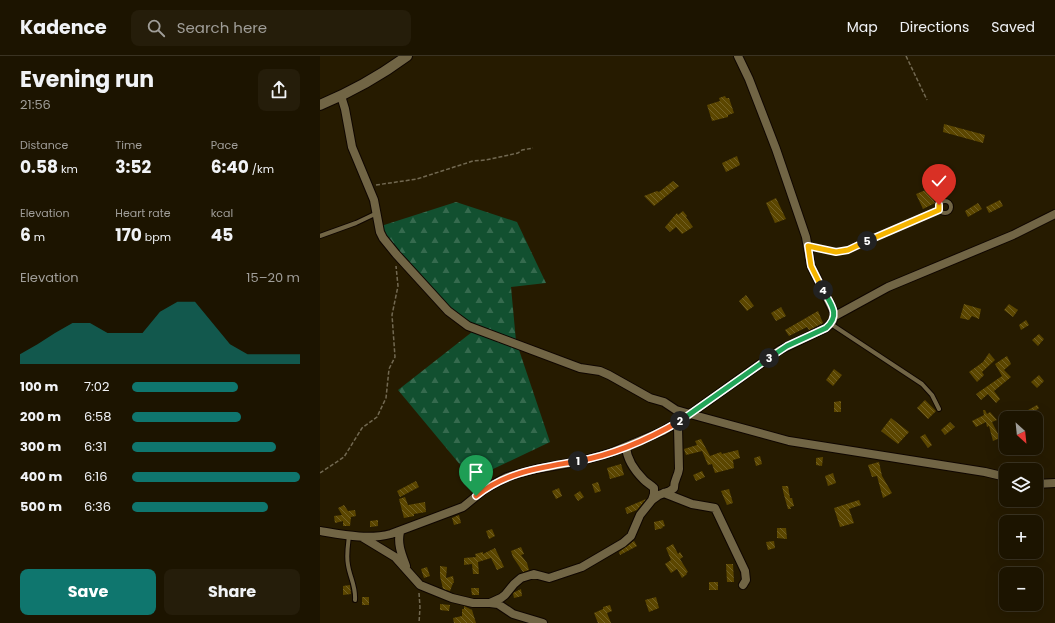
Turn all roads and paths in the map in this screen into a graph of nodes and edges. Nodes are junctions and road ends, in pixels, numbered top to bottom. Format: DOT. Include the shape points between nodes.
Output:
graph roads {
  1 [pos="408,56"];
  2 [pos="738,56"];
  3 [pos="906,56"];
  4 [pos="341,96"];
  5 [pos="927,100"];
  6 [pos="320,105"];
  7 [pos="533,148"];
  8 [pos="369,189"];
  9 [pos="939,210"];
  10 [pos="377,213"];
  11 [pos="1055,214"];
  12 [pos="320,236"];
  13 [pos="808,246"];
  14 [pos="396,254"];
  15 [pos="833,320"];
  16 [pos="939,409"];
  17 [pos="690,414"];
  18 [pos="680,421"];
  19 [pos="626,447"];
  20 [pos="320,473"];
  21 [pos="999,475"];
  22 [pos="1055,483"];
  23 [pos="1043,484"];
  24 [pos="663,493"];
  25 [pos="652,500"];
  26 [pos="320,531"];
  27 [pos="400,532"];
  28 [pos="349,536"];
  29 [pos="361,537"];
  30 [pos="408,571"];
  31 [pos="414,578"];
  32 [pos="743,585"];
  33 [pos="355,600"];
  34 [pos="490,603"];
  35 [pos="419,623"];
  36 [pos="543,623"];
  1 -- 4 [label="street" via="385,73"];
  2 -- 13 [label="street" via="776,149"];
  3 -- 5 [label="path"];
  4 -- 6 [label="street"];
  4 -- 8 [label="street" via="352,147"];
  7 -- 8 [label="path"];
  8 -- 10 [label="street"];
  9 -- 13 [label="lane" via="842,252"];
  10 -- 12 [label="lane"];
  10 -- 14 [label="street" via="383,238"];
  11 -- 15 [label="street" via="1014,235 888,287"];
  13 -- 15 [label="street" via="811,266 833,308"];
  14 -- 17 [label="street" via="448,311 468,326 580,368 609,374 650,398"];
  14 -- 20 [label="path" via="398,286 392,315 395,357 389,369 386,398 377,417 362,428 344,457"];
  15 -- 16 [label="lane" via="922,384 932,395"];
  15 -- 17 [label="street" via="826,328 780,350"];
  17 -- 18 [label="street"];
  17 -- 21 [label="street" via="789,441"];
  18 -- 19 [label="street"];
  18 -- 24 [label="street" via="678,475 674,480 673,490"];
  19 -- 25 [label="street" via="629,461 640,476 654,488"];
  19 -- 27 [label="street" via="581,461 536,468 507,477 485,489 463,507"];
  22 -- 23 [label="street"];
  24 -- 25 [label="street"];
  24 -- 32 [label="street" via="692,504 715,508 745,571 746,580"];
  25 -- 34 [label="street" via="640,515 631,536 623,543 582,567 549,578 534,574 521,578 506,595"];
  26 -- 28 [label="street"];
  27 -- 29 [label="street"];
  27 -- 30 [label="street" via="400,546"];
  28 -- 29 [label="street"];
  28 -- 33 [label="lane" via="347,559 355,586"];
  29 -- 30 [label="street" via="395,557"];
  30 -- 31 [label="street"];
  31 -- 34 [label="street" via="420,585 452,598 479,604"];
  31 -- 35 [label="path" via="419,596"];
  34 -- 36 [label="street" via="498,604 513,614"];
}
